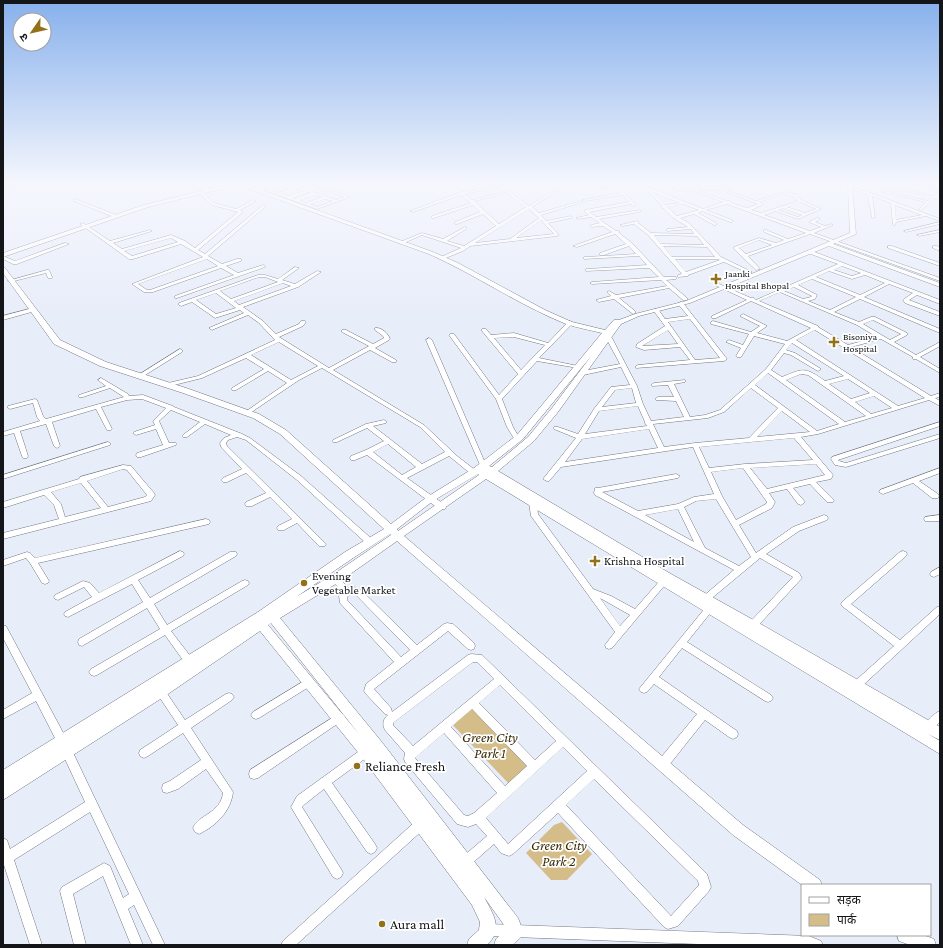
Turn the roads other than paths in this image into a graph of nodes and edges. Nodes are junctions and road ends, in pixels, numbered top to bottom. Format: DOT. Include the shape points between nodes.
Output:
graph roads {
  1 [pos="73,228"];
  2 [pos="76,228"];
  3 [pos="88,228"];
  4 [pos="221,228"];
  5 [pos="238,228"];
  6 [pos="366,228"];
  7 [pos="465,228"];
  8 [pos="495,228"];
  9 [pos="528,228"];
  10 [pos="531,228"];
  11 [pos="552,228"];
  12 [pos="611,228"];
  13 [pos="643,228"];
  14 [pos="689,228"];
  15 [pos="691,228"];
  16 [pos="785,228"];
  17 [pos="796,228"];
  18 [pos="821,228"];
  19 [pos="848,228"];
  20 [pos="915,228"];
  21 [pos="906,230"];
  22 [pos="150,231"];
  23 [pos="940,231"];
  24 [pos="617,232"];
  25 [pos="766,232"];
  26 [pos="649,233"];
  27 [pos="808,233"];
  28 [pos="696,235"];
  29 [pos="803,235"];
  30 [pos="919,235"];
  31 [pos="540,237"];
  32 [pos="443,240"];
  33 [pos="510,240"];
  34 [pos="788,240"];
  35 [pos="183,242"];
  36 [pos="402,242"];
  37 [pos="828,242"];
  38 [pos="109,243"];
  39 [pos="67,244"];
  40 [pos="630,244"];
  41 [pos="774,244"];
  42 [pos="466,246"];
  43 [pos="575,246"];
  44 [pos="661,246"];
  45 [pos="708,246"];
  46 [pos="940,246"];
  47 [pos="890,247"];
  48 [pos="196,250"];
  49 [pos="940,250"];
  50 [pos="121,251"];
  51 [pos="3,252"];
  52 [pos="810,252"];
  53 [pos="640,255"];
  54 [pos="207,256"];
  55 [pos="745,256"];
  56 [pos="594,257"];
  57 [pos="443,258"];
  58 [pos="586,258"];
  59 [pos="673,258"];
  60 [pos="4,260"];
  61 [pos="239,260"];
  62 [pos="721,260"];
  63 [pos="843,264"];
  64 [pos="940,265"];
  65 [pos="222,266"];
  66 [pos="263,266"];
  67 [pos="651,266"];
  68 [pos="297,268"];
  69 [pos="588,270"];
  70 [pos="830,270"];
  71 [pos="754,271"];
  72 [pos="319,272"];
  73 [pos="866,273"];
  74 [pos="686,274"];
  75 [pos="237,275"];
  76 [pos="940,275"];
  77 [pos="680,276"];
  78 [pos="50,277"];
  79 [pos="812,277"];
  80 [pos="661,278"];
  81 [pos="674,278"];
  82 [pos="931,279"];
  83 [pos="940,280"];
  84 [pos="10,281"];
  85 [pos="281,281"];
  86 [pos="601,282"];
  87 [pos="890,282"];
  88 [pos="592,283"];
  89 [pos="794,285"];
  90 [pos="940,285"];
  91 [pos="295,286"];
  92 [pos="668,286"];
  93 [pos="720,286"];
  94 [pos="781,291"];
  95 [pos="216,292"];
  96 [pos="917,293"];
  97 [pos="940,295"];
  98 [pos="177,296"];
  99 [pos="616,297"];
  100 [pos="860,297"];
  101 [pos="754,299"];
  102 [pos="932,299"];
  103 [pos="193,300"];
  104 [pos="229,300"];
  105 [pos="599,300"];
  106 [pos="804,300"];
  107 [pos="683,302"];
  108 [pos="940,302"];
  109 [pos="181,304"];
  110 [pos="239,307"];
  111 [pos="656,310"];
  112 [pos="30,311"];
  113 [pos="832,311"];
  114 [pos="634,312"];
  115 [pos="248,313"];
  116 [pos="940,314"];
  117 [pos="743,316"];
  118 [pos="691,317"];
  119 [pos="4,318"];
  120 [pos="664,321"];
  121 [pos="753,321"];
  122 [pos="303,322"];
  123 [pos="570,322"];
  124 [pos="859,324"];
  125 [pos="668,327"];
  126 [pos="816,327"];
  127 [pos="212,328"];
  128 [pos="377,329"];
  129 [pos="737,329"];
  130 [pos="484,330"];
  131 [pos="344,331"];
  132 [pos="940,331"];
  133 [pos="753,333"];
  134 [pos="452,335"];
  135 [pos="609,335"];
  136 [pos="491,337"];
  137 [pos="881,337"];
  138 [pos="278,338"];
  139 [pos="429,340"];
  140 [pos="790,341"];
  141 [pos="729,342"];
  142 [pos="889,342"];
  143 [pos="940,344"];
  144 [pos="550,345"];
  145 [pos="682,345"];
  146 [pos="850,346"];
  147 [pos="744,347"];
  148 [pos="373,348"];
  149 [pos="782,350"];
  150 [pos="180,351"];
  151 [pos="246,355"];
  152 [pos="739,356"];
  153 [pos="723,358"];
  154 [pos="731,358"];
  155 [pos="915,358"];
  156 [pos="535,359"];
  157 [pos="394,361"];
  158 [pos="694,362"];
  159 [pos="622,365"];
  160 [pos="322,366"];
  161 [pos="638,367"];
  162 [pos="268,369"];
  163 [pos="818,369"];
  164 [pos="329,370"];
  165 [pos="580,370"];
  166 [pos="768,370"];
  167 [pos="940,371"];
  168 [pos="521,374"];
  169 [pos="140,376"];
  170 [pos="848,377"];
  171 [pos="782,379"];
  172 [pos="101,380"];
  173 [pos="683,382"];
  174 [pos="291,383"];
  175 [pos="670,383"];
  176 [pos="824,383"];
  177 [pos="166,385"];
  178 [pos="654,385"];
  179 [pos="111,386"];
  180 [pos="634,386"];
  181 [pos="752,386"];
  182 [pos="234,390"];
  183 [pos="875,394"];
  184 [pos="82,396"];
  185 [pos="937,397"];
  186 [pos="126,398"];
  187 [pos="499,399"];
  188 [pos="658,399"];
  189 [pos="678,399"];
  190 [pos="849,402"];
  191 [pos="640,404"];
  192 [pos="940,404"];
  193 [pos="10,407"];
  194 [pos="98,407"];
  195 [pos="171,407"];
  196 [pos="782,408"];
  197 [pos="897,408"];
  198 [pos="597,410"];
  199 [pos="247,413"];
  200 [pos="870,416"];
  201 [pos="688,419"];
  202 [pos="205,421"];
  203 [pos="46,422"];
  204 [pos="384,422"];
  205 [pos="844,424"];
  206 [pos="940,424"];
  207 [pos="368,425"];
  208 [pos="650,425"];
  209 [pos="158,426"];
  210 [pos="556,428"];
  211 [pos="109,429"];
  212 [pos="16,430"];
  213 [pos="136,433"];
  214 [pos="816,433"];
  215 [pos="3,434"];
  216 [pos="238,434"];
  217 [pos="185,436"];
  218 [pos="796,436"];
  219 [pos="940,436"];
  220 [pos="580,437"];
  221 [pos="517,439"];
  222 [pos="750,440"];
  223 [pos="335,441"];
  224 [pos="388,441"];
  225 [pos="108,444"];
  226 [pos="695,444"];
  227 [pos="876,444"];
  228 [pos="57,446"];
  229 [pos="662,448"];
  230 [pos="368,452"];
  231 [pos="449,453"];
  232 [pos="887,453"];
  233 [pos="138,455"];
  234 [pos="25,456"];
  235 [pos="354,458"];
  236 [pos="818,462"];
  237 [pos="559,464"];
  238 [pos="745,466"];
  239 [pos="421,467"];
  240 [pos="246,470"];
  241 [pos="707,470"];
  242 [pos="940,470"];
  243 [pos="482,471"];
  244 [pos="676,476"];
  245 [pos="3,477"];
  246 [pos="402,478"];
  247 [pos="82,479"];
  248 [pos="547,479"];
  249 [pos="225,480"];
  250 [pos="913,480"];
  251 [pos="811,481"];
  252 [pos="789,487"];
  253 [pos="45,491"];
  254 [pos="765,492"];
  255 [pos="883,492"];
  256 [pos="270,494"];
  257 [pos="718,496"];
  258 [pos="935,496"];
  259 [pos="430,500"];
  260 [pos="830,500"];
  261 [pos="801,502"];
  262 [pos="533,503"];
  263 [pos="249,504"];
  264 [pos="3,505"];
  265 [pos="680,506"];
  266 [pos="442,507"];
  267 [pos="106,509"];
  268 [pos="638,514"];
  269 [pos="824,518"];
  270 [pos="940,518"];
  271 [pos="928,519"];
  272 [pos="297,520"];
  273 [pos="63,521"];
  274 [pos="206,522"];
  275 [pos="734,524"];
  276 [pos="281,528"];
  277 [pos="395,533"];
  278 [pos="3,536"];
  279 [pos="370,542"];
  280 [pos="322,544"];
  281 [pos="702,550"];
  282 [pos="180,554"];
  283 [pos="233,554"];
  284 [pos="902,554"];
  285 [pos="758,556"];
  286 [pos="33,561"];
  287 [pos="3,563"];
  288 [pos="740,570"];
  289 [pos="133,579"];
  290 [pos="335,579"];
  291 [pos="665,580"];
  292 [pos="45,581"];
  293 [pos="245,583"];
  294 [pos="348,592"];
  295 [pos="590,592"];
  296 [pos="58,597"];
  297 [pos="98,598"];
  298 [pos="149,603"];
  299 [pos="705,603"];
  300 [pos="940,609"];
  301 [pos="68,614"];
  302 [pos="636,614"];
  303 [pos="265,618"];
  304 [pos="753,625"];
  305 [pos="3,630"];
  306 [pos="166,630"];
  307 [pos="620,633"];
  308 [pos="82,642"];
  309 [pos="681,643"];
  310 [pos="6,645"];
  311 [pos="900,645"];
  312 [pos="471,646"];
  313 [pos="609,646"];
  314 [pos="416,650"];
  315 [pos="188,660"];
  316 [pos="400,662"];
  317 [pos="94,672"];
  318 [pos="653,678"];
  319 [pos="500,679"];
  320 [pos="309,682"];
  321 [pos="857,685"];
  322 [pos="644,689"];
  323 [pos="161,692"];
  324 [pos="38,694"];
  325 [pos="230,697"];
  326 [pos="768,698"];
  327 [pos="472,702"];
  328 [pos="388,711"];
  329 [pos="704,713"];
  330 [pos="3,715"];
  331 [pos="256,715"];
  332 [pos="343,715"];
  333 [pos="940,715"];
  334 [pos="444,726"];
  335 [pos="184,727"];
  336 [pos="929,727"];
  337 [pos="733,734"];
  338 [pos="940,734"];
  339 [pos="563,741"];
  340 [pos="65,746"];
  341 [pos="940,748"];
  342 [pos="366,752"];
  343 [pos="411,752"];
  344 [pos="144,753"];
  345 [pos="206,762"];
  346 [pos="662,765"];
  347 [pos="535,766"];
  348 [pos="594,772"];
  349 [pos="254,774"];
  350 [pos="3,778"];
  351 [pos="325,782"];
  352 [pos="166,788"];
  353 [pos="3,793"];
  354 [pos="505,793"];
  355 [pos="92,804"];
  356 [pos="558,806"];
  357 [pos="478,817"];
  358 [pos="422,824"];
  359 [pos="199,828"];
  360 [pos="494,837"];
  361 [pos="3,844"];
  362 [pos="371,848"];
  363 [pos="7,858"];
  364 [pos="461,867"];
  365 [pos="337,873"];
  366 [pos="814,884"];
  367 [pos="136,896"];
  368 [pos="122,906"];
  369 [pos="487,930"];
  370 [pos="515,931"];
  371 [pos="907,936"];
  372 [pos="782,943"];
  373 [pos="36,945"];
  374 [pos="80,945"];
  375 [pos="137,945"];
  376 [pos="159,945"];
  377 [pos="287,945"];
  378 [pos="475,945"];
  379 [pos="502,945"];
  380 [pos="817,945"];
  381 [pos="928,945"];
  1 -- 51 [label="street"];
  2 -- 60 [label="street"];
  3 -- 38 [label="street"];
  4 -- 48 [label="street"];
  5 -- 54 [label="street"];
  6 -- 36 [label="street"];
  7 -- 32 [label="street"];
  8 -- 42 [label="street"];
  9 -- 33 [label="street"];
  10 -- 31 [label="street"];
  11 -- 31 [label="street" via="557,234"];
  12 -- 24 [label="street"];
  13 -- 26 [label="street"];
  14 -- 26 [label="street"];
  15 -- 28 [label="street"];
  16 -- 29 [label="street"];
  17 -- 27 [label="street"];
  18 -- 27 [label="street"];
  19 -- 37 [label="street" via="848,232"];
  20 -- 21 [label="street"];
  22 -- 38 [label="street"];
  23 -- 30 [label="street"];
  24 -- 40 [label="street"];
  24 -- 43 [label="street"];
  25 -- 34 [label="street"];
  26 -- 28 [label="street"];
  26 -- 44 [label="street"];
  27 -- 29 [label="street"];
  27 -- 37 [label="street"];
  28 -- 45 [label="street"];
  29 -- 34 [label="street"];
  29 -- 37 [label="street"];
  31 -- 33 [label="street"];
  32 -- 36 [label="street" via="422,234"];
  32 -- 42 [label="street"];
  33 -- 42 [label="street"];
  34 -- 41 [label="street"];
  35 -- 48 [label="street"];
  35 -- 50 [label="street" via="168,236"];
  35 -- 50 [label="street" via="133,258"];
  36 -- 57 [label="street"];
  37 -- 52 [label="street"];
  37 -- 71 [label="street"];
  37 -- 82 [label="street"];
  38 -- 50 [label="street"];
  39 -- 60 [label="street" via="17,262"];
  40 -- 53 [label="street"];
  40 -- 56 [label="street"];
  41 -- 55 [label="street"];
  41 -- 55 [label="street" via="759,239 736,248"];
  42 -- 57 [label="street"];
  44 -- 45 [label="street"];
  44 -- 59 [label="street"];
  45 -- 62 [label="street"];
  46 -- 49 [label="street" via="935,247"];
  47 -- 64 [label="street"];
  48 -- 54 [label="street"];
  52 -- 63 [label="street"];
  52 -- 93 [label="street"];
  53 -- 56 [label="street"];
  53 -- 67 [label="street"];
  54 -- 65 [label="street"];
  54 -- 65 [label="street" via="134,284 151,291"];
  55 -- 71 [label="street"];
  56 -- 58 [label="street"];
  57 -- 123 [label="street" via="543,311"];
  59 -- 62 [label="street"];
  59 -- 74 [label="street"];
  60 -- 84 [label="street"];
  61 -- 65 [label="street"];
  62 -- 71 [label="street"];
  62 -- 74 [label="street"];
  63 -- 70 [label="street"];
  63 -- 73 [label="street"];
  65 -- 75 [label="street"];
  66 -- 75 [label="street"];
  67 -- 69 [label="street"];
  67 -- 80 [label="street"];
  68 -- 85 [label="street"];
  70 -- 73 [label="street" via="852,278"];
  70 -- 79 [label="street"];
  71 -- 93 [label="street"];
  72 -- 91 [label="street"];
  73 -- 87 [label="street"];
  74 -- 77 [label="street"];
  75 -- 98 [label="street"];
  76 -- 82 [label="street"];
  78 -- 84 [label="street" via="47,271"];
  79 -- 89 [label="street"];
  79 -- 100 [label="street"];
  80 -- 81 [label="street"];
  80 -- 86 [label="street"];
  80 -- 92 [label="street"];
  82 -- 83 [label="street"];
  82 -- 90 [label="street"];
  84 -- 112 [label="street"];
  85 -- 91 [label="street"];
  85 -- 95 [label="street" via="261,276"];
  85 -- 104 [label="street"];
  86 -- 88 [label="street"];
  86 -- 99 [label="street"];
  87 -- 96 [label="street"];
  87 -- 100 [label="street"];
  89 -- 94 [label="street"];
  89 -- 106 [label="street" via="814,295 813,298"];
  91 -- 110 [label="street"];
  92 -- 99 [label="street"];
  92 -- 107 [label="street"];
  93 -- 101 [label="street"];
  93 -- 107 [label="street"];
  94 -- 101 [label="street"];
  94 -- 106 [label="street"];
  95 -- 103 [label="street"];
  95 -- 104 [label="street"];
  96 -- 102 [label="street"];
  96 -- 116 [label="street" via="906,302"];
  97 -- 102 [label="street"];
  99 -- 105 [label="street"];
  99 -- 114 [label="street"];
  100 -- 113 [label="street"];
  100 -- 132 [label="street"];
  101 -- 126 [label="street"];
  101 -- 129 [label="street" via="714,320"];
  102 -- 108 [label="street"];
  103 -- 109 [label="street"];
  103 -- 110 [label="street" via="215,316"];
  104 -- 110 [label="street"];
  106 -- 113 [label="street"];
  107 -- 111 [label="street"];
  107 -- 114 [label="street"];
  107 -- 118 [label="street"];
  110 -- 115 [label="street"];
  111 -- 120 [label="street"];
  111 -- 135 [label="street" via="627,319 616,326"];
  112 -- 119 [label="street"];
  112 -- 169 [label="street" via="57,342 103,364"];
  113 -- 124 [label="street"];
  114 -- 135 [label="street" via="614,321"];
  115 -- 127 [label="street"];
  115 -- 138 [label="street"];
  117 -- 121 [label="street"];
  118 -- 120 [label="street"];
  118 -- 153 [label="street"];
  120 -- 125 [label="street"];
  121 -- 129 [label="street"];
  121 -- 133 [label="street" via="764,326"];
  122 -- 138 [label="street"];
  123 -- 135 [label="street"];
  123 -- 144 [label="street"];
  124 -- 137 [label="street"];
  124 -- 142 [label="street" via="873,318 905,334"];
  125 -- 145 [label="street"];
  125 -- 145 [label="street" via="639,347"];
  126 -- 140 [label="street"];
  126 -- 146 [label="street"];
  128 -- 148 [label="street" via="388,338"];
  129 -- 133 [label="street"];
  130 -- 136 [label="street"];
  131 -- 148 [label="street"];
  133 -- 140 [label="street"];
  133 -- 147 [label="street"];
  134 -- 187 [label="street"];
  135 -- 159 [label="street"];
  135 -- 165 [label="street"];
  136 -- 144 [label="street" via="514,335"];
  136 -- 168 [label="street"];
  137 -- 142 [label="street"];
  137 -- 146 [label="street"];
  138 -- 151 [label="street"];
  138 -- 160 [label="street"];
  139 -- 243 [label="street"];
  140 -- 149 [label="street"];
  140 -- 170 [label="street"];
  141 -- 147 [label="street"];
  142 -- 155 [label="street"];
  143 -- 155 [label="street"];
  144 -- 156 [label="street"];
  145 -- 158 [label="street"];
  146 -- 185 [label="street"];
  147 -- 152 [label="street"];
  148 -- 157 [label="street"];
  148 -- 164 [label="street"];
  149 -- 163 [label="street"];
  149 -- 166 [label="street"];
  150 -- 169 [label="street"];
  151 -- 162 [label="street"];
  151 -- 177 [label="street" via="200,377"];
  153 -- 154 [label="street"];
  153 -- 158 [label="street"];
  155 -- 167 [label="street"];
  156 -- 165 [label="street"];
  156 -- 168 [label="street"];
  158 -- 161 [label="street"];
  159 -- 165 [label="street"];
  159 -- 180 [label="street"];
  160 -- 164 [label="street"];
  160 -- 174 [label="street"];
  162 -- 174 [label="street"];
  162 -- 182 [label="street"];
  164 -- 231 [label="street" via="422,426"];
  165 -- 221 [label="street"];
  165 -- 243 [label="street" via="531,439"];
  166 -- 171 [label="street"];
  166 -- 181 [label="street"];
  168 -- 187 [label="street"];
  169 -- 177 [label="street"];
  170 -- 176 [label="street"];
  170 -- 183 [label="street"];
  171 -- 176 [label="street" via="806,372"];
  171 -- 205 [label="street"];
  172 -- 179 [label="street"];
  173 -- 175 [label="street"];
  174 -- 199 [label="street"];
  175 -- 178 [label="street"];
  175 -- 189 [label="street"];
  176 -- 190 [label="street"];
  177 -- 199 [label="street"];
  179 -- 184 [label="street"];
  179 -- 186 [label="street" via="126,395"];
  180 -- 191 [label="street"];
  180 -- 198 [label="street" via="610,389"];
  181 -- 196 [label="street"];
  181 -- 201 [label="street" via="722,411 710,416"];
  183 -- 190 [label="street"];
  183 -- 197 [label="street"];
  185 -- 192 [label="street"];
  185 -- 197 [label="street"];
  186 -- 194 [label="street"];
  186 -- 195 [label="street" via="143,397"];
  187 -- 221 [label="street"];
  188 -- 189 [label="street"];
  189 -- 201 [label="street"];
  190 -- 200 [label="street"];
  191 -- 198 [label="street"];
  191 -- 208 [label="street"];
  193 -- 203 [label="street" via="35,401 40,417"];
  194 -- 203 [label="street"];
  194 -- 211 [label="street"];
  195 -- 202 [label="street"];
  195 -- 209 [label="street" via="156,420"];
  196 -- 214 [label="street"];
  196 -- 222 [label="street"];
  197 -- 200 [label="street"];
  198 -- 220 [label="street"];
  199 -- 277 [label="street" via="283,432"];
  200 -- 205 [label="street"];
  201 -- 208 [label="street"];
  202 -- 216 [label="street"];
  202 -- 217 [label="street"];
  203 -- 212 [label="street"];
  203 -- 228 [label="street"];
  204 -- 207 [label="street"];
  205 -- 214 [label="street"];
  206 -- 227 [label="street"];
  207 -- 223 [label="street"];
  207 -- 224 [label="street"];
  208 -- 220 [label="street"];
  208 -- 229 [label="street"];
  209 -- 213 [label="street"];
  209 -- 233 [label="street" via="170,445"];
  210 -- 220 [label="street"];
  212 -- 215 [label="street"];
  212 -- 234 [label="street"];
  214 -- 218 [label="street"];
  216 -- 240 [label="street" via="226,439 223,445"];
  216 -- 279 [label="street" via="276,459"];
  218 -- 222 [label="street"];
  218 -- 236 [label="street"];
  219 -- 232 [label="street"];
  220 -- 237 [label="street"];
  221 -- 243 [label="street"];
  222 -- 226 [label="street"];
  224 -- 230 [label="street"];
  224 -- 239 [label="street"];
  225 -- 245 [label="street"];
  226 -- 229 [label="street"];
  226 -- 241 [label="street"];
  227 -- 232 [label="street"];
  227 -- 232 [label="street" via="834,459 837,463 846,465"];
  229 -- 237 [label="street"];
  230 -- 235 [label="street"];
  230 -- 246 [label="street"];
  231 -- 239 [label="street"];
  231 -- 243 [label="street"];
  236 -- 238 [label="street"];
  236 -- 251 [label="street" via="829,476"];
  237 -- 248 [label="street"];
  238 -- 241 [label="street"];
  238 -- 254 [label="street"];
  239 -- 246 [label="street"];
  240 -- 249 [label="street"];
  240 -- 256 [label="street"];
  241 -- 257 [label="street"];
  242 -- 250 [label="street"];
  243 -- 259 [label="street"];
  243 -- 262 [label="street"];
  243 -- 266 [label="street"];
  243 -- 291 [label="street"];
  244 -- 268 [label="street" via="598,490 598,493"];
  246 -- 259 [label="street"];
  247 -- 253 [label="street"];
  247 -- 267 [label="street"];
  247 -- 267 [label="street" via="127,467 150,496 148,499"];
  250 -- 255 [label="street"];
  250 -- 258 [label="street"];
  251 -- 252 [label="street"];
  251 -- 260 [label="street"];
  252 -- 254 [label="street"];
  252 -- 261 [label="street"];
  253 -- 264 [label="street"];
  253 -- 273 [label="street" via="56,504"];
  254 -- 275 [label="street" via="771,502 769,506"];
  256 -- 263 [label="street"];
  256 -- 272 [label="street"];
  257 -- 265 [label="street" via="694,499"];
  257 -- 275 [label="street"];
  259 -- 266 [label="street"];
  259 -- 277 [label="street"];
  262 -- 291 [label="street"];
  262 -- 295 [label="street" via="534,514"];
  265 -- 268 [label="street"];
  265 -- 281 [label="street"];
  266 -- 277 [label="street"];
  267 -- 273 [label="street"];
  268 -- 281 [label="street"];
  269 -- 285 [label="street" via="796,529"];
  270 -- 271 [label="street"];
  272 -- 276 [label="street"];
  272 -- 280 [label="street"];
  273 -- 278 [label="street"];
  274 -- 286 [label="street"];
  275 -- 285 [label="street"];
  277 -- 279 [label="street"];
  277 -- 290 [label="street"];
  277 -- 346 [label="street"];
  279 -- 303 [label="street"];
  281 -- 288 [label="street"];
  282 -- 289 [label="street"];
  283 -- 298 [label="street"];
  284 -- 311 [label="street" via="846,604"];
  285 -- 288 [label="street"];
  285 -- 304 [label="street" via="798,578"];
  286 -- 287 [label="street" via="26,555"];
  286 -- 292 [label="street"];
  288 -- 299 [label="street"];
  289 -- 297 [label="street"];
  289 -- 298 [label="street"];
  290 -- 294 [label="street"];
  290 -- 303 [label="street"];
  291 -- 299 [label="street"];
  291 -- 302 [label="street"];
  293 -- 306 [label="street"];
  294 -- 314 [label="street" via="358,592"];
  294 -- 316 [label="street" via="343,596 343,601"];
  295 -- 302 [label="street" via="608,598"];
  295 -- 307 [label="street"];
  296 -- 297 [label="street" via="83,584 88,585"];
  297 -- 301 [label="street"];
  298 -- 306 [label="street"];
  298 -- 308 [label="street"];
  299 -- 304 [label="street"];
  299 -- 309 [label="street"];
  299 -- 341 [label="street"];
  300 -- 311 [label="street"];
  302 -- 307 [label="street"];
  303 -- 315 [label="street"];
  303 -- 320 [label="street"];
  303 -- 323 [label="street"];
  303 -- 332 [label="street"];
  304 -- 321 [label="street"];
  305 -- 310 [label="street"];
  306 -- 315 [label="street"];
  306 -- 317 [label="street"];
  307 -- 313 [label="street"];
  309 -- 318 [label="street"];
  309 -- 326 [label="street"];
  310 -- 324 [label="street"];
  311 -- 321 [label="street"];
  312 -- 314 [label="street" via="448,627"];
  314 -- 316 [label="street"];
  315 -- 340 [label="street"];
  316 -- 328 [label="street" via="368,689"];
  318 -- 322 [label="street"];
  318 -- 329 [label="street"];
  319 -- 327 [label="street"];
  319 -- 339 [label="street"];
  319 -- 343 [label="street" via="479,658 473,657 388,721 388,727"];
  320 -- 331 [label="street"];
  320 -- 332 [label="street"];
  321 -- 336 [label="street"];
  323 -- 335 [label="street"];
  323 -- 340 [label="street"];
  324 -- 330 [label="street"];
  324 -- 340 [label="street"];
  325 -- 335 [label="street"];
  327 -- 334 [label="street"];
  327 -- 347 [label="street"];
  329 -- 337 [label="street"];
  329 -- 346 [label="street"];
  332 -- 342 [label="street"];
  332 -- 349 [label="street"];
  332 -- 364 [label="street" via="376,745"];
  333 -- 336 [label="street"];
  334 -- 343 [label="street"];
  334 -- 354 [label="street"];
  335 -- 344 [label="street"];
  335 -- 345 [label="street"];
  336 -- 338 [label="street"];
  339 -- 347 [label="street"];
  339 -- 348 [label="street"];
  340 -- 350 [label="street"];
  340 -- 353 [label="street"];
  340 -- 355 [label="street"];
  342 -- 351 [label="street"];
  342 -- 358 [label="street"];
  343 -- 357 [label="street" via="409,759 461,820 468,822"];
  345 -- 352 [label="street"];
  345 -- 359 [label="street" via="228,792 228,801 223,810"];
  346 -- 366 [label="street" via="738,830"];
  347 -- 354 [label="street"];
  348 -- 356 [label="street"];
  348 -- 356 [label="street" via="705,881 705,887 674,922 665,921"];
  351 -- 362 [label="street"];
  351 -- 365 [label="street" via="297,803 296,807"];
  354 -- 357 [label="street"];
  355 -- 363 [label="street"];
  355 -- 367 [label="street"];
  356 -- 360 [label="street" via="512,848 505,848"];
  357 -- 360 [label="street"];
  358 -- 364 [label="street"];
  358 -- 377 [label="street"];
  360 -- 364 [label="street"];
  361 -- 363 [label="street"];
  363 -- 373 [label="street"];
  364 -- 369 [label="street" via="486,914"];
  364 -- 370 [label="street" via="506,914"];
  367 -- 368 [label="street"];
  367 -- 376 [label="street"];
  368 -- 374 [label="street" via="106,869 68,889 66,895"];
  368 -- 375 [label="street"];
  369 -- 370 [label="street"];
  369 -- 378 [label="street" via="487,934"];
  370 -- 372 [label="street"];
  370 -- 379 [label="street"];
  371 -- 381 [label="street"];
  372 -- 380 [label="street" via="809,942"];
}
